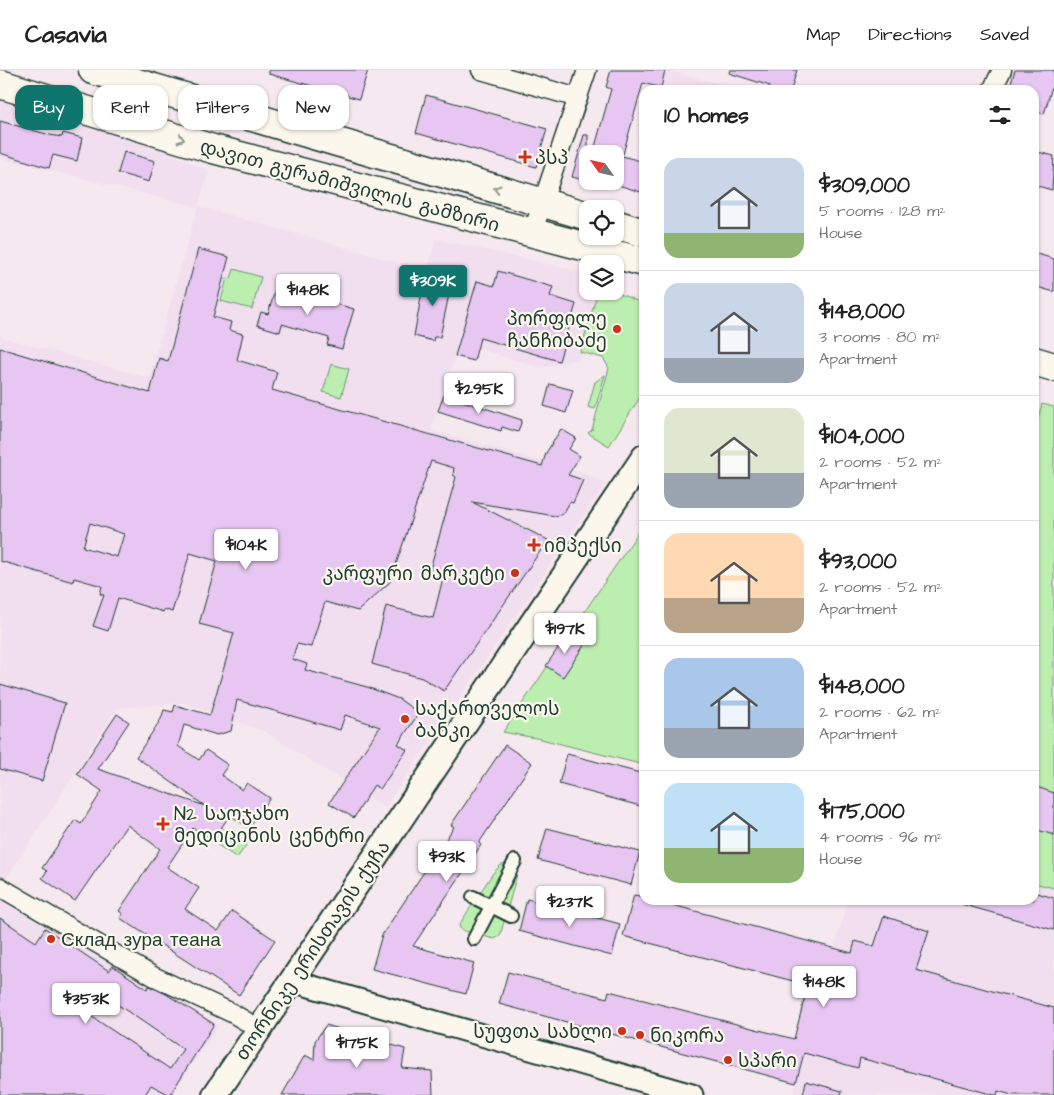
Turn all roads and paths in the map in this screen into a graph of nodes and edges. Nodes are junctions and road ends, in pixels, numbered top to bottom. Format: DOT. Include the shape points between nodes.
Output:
graph roads {
  1 [pos="93,70"];
  2 [pos="482,70"];
  3 [pos="587,70"];
  4 [pos="1002,70"];
  5 [pos="0,84"];
  6 [pos="994,85"];
  7 [pos="578,98"];
  8 [pos="316,134"];
  9 [pos="302,172"];
  10 [pos="543,203"];
  11 [pos="579,213"];
  12 [pos="624,227"];
  13 [pos="639,231"];
  14 [pos="532,234"];
  15 [pos="639,261"];
  16 [pos="1039,362"];
  17 [pos="1054,367"];
  18 [pos="639,464"];
  19 [pos="514,861"];
  20 [pos="0,887"];
  21 [pos="473,897"];
  22 [pos="491,906"];
  23 [pos="511,916"];
  24 [pos="474,939"];
  25 [pos="292,981"];
  26 [pos="259,1029"];
  27 [pos="215,1095"];
  28 [pos="692,1095"];
  1 -- 8 [label="main road, დავით გურამიშვილის გამზირი"];
  2 -- 7 [label="street"];
  3 -- 7 [label="street"];
  4 -- 6 [label="street"];
  5 -- 9 [label="main road, დავით გურამიშვილის გამზირი, one-way" via="213,149"];
  7 -- 10 [label="street"];
  8 -- 9 [label="main road" via="329,143 330,159 318,170"];
  10 -- 8 [label="main road, დავით გურამიშვილის გამზირი, one-way"];
  9 -- 14 [label="main road, დავით გურამიშვილის გამზირი"];
  10 -- 11 [label="main road, დავით გურამიშვილის გამზირი"];
  10 -- 14 [label="street"];
  12 -- 13 [label="main road"];
  14 -- 15 [label="main road, დავით გურამიშვილის გამზირი"];
  16 -- 17 [label="main road"];
  18 -- 25 [label="main road, თორნიკე ერისთავის ქუჩა"];
  19 -- 22 [label="street"];
  20 -- 26 [label="street" via="153,976"];
  21 -- 22 [label="street"];
  22 -- 23 [label="street"];
  22 -- 24 [label="street"];
  25 -- 26 [label="main road, თორნიკე ერისთავის ქუჩა"];
  25 -- 28 [label="street"];
  26 -- 27 [label="main road, თორნიკე ერისთავის ქუჩა"];
}
